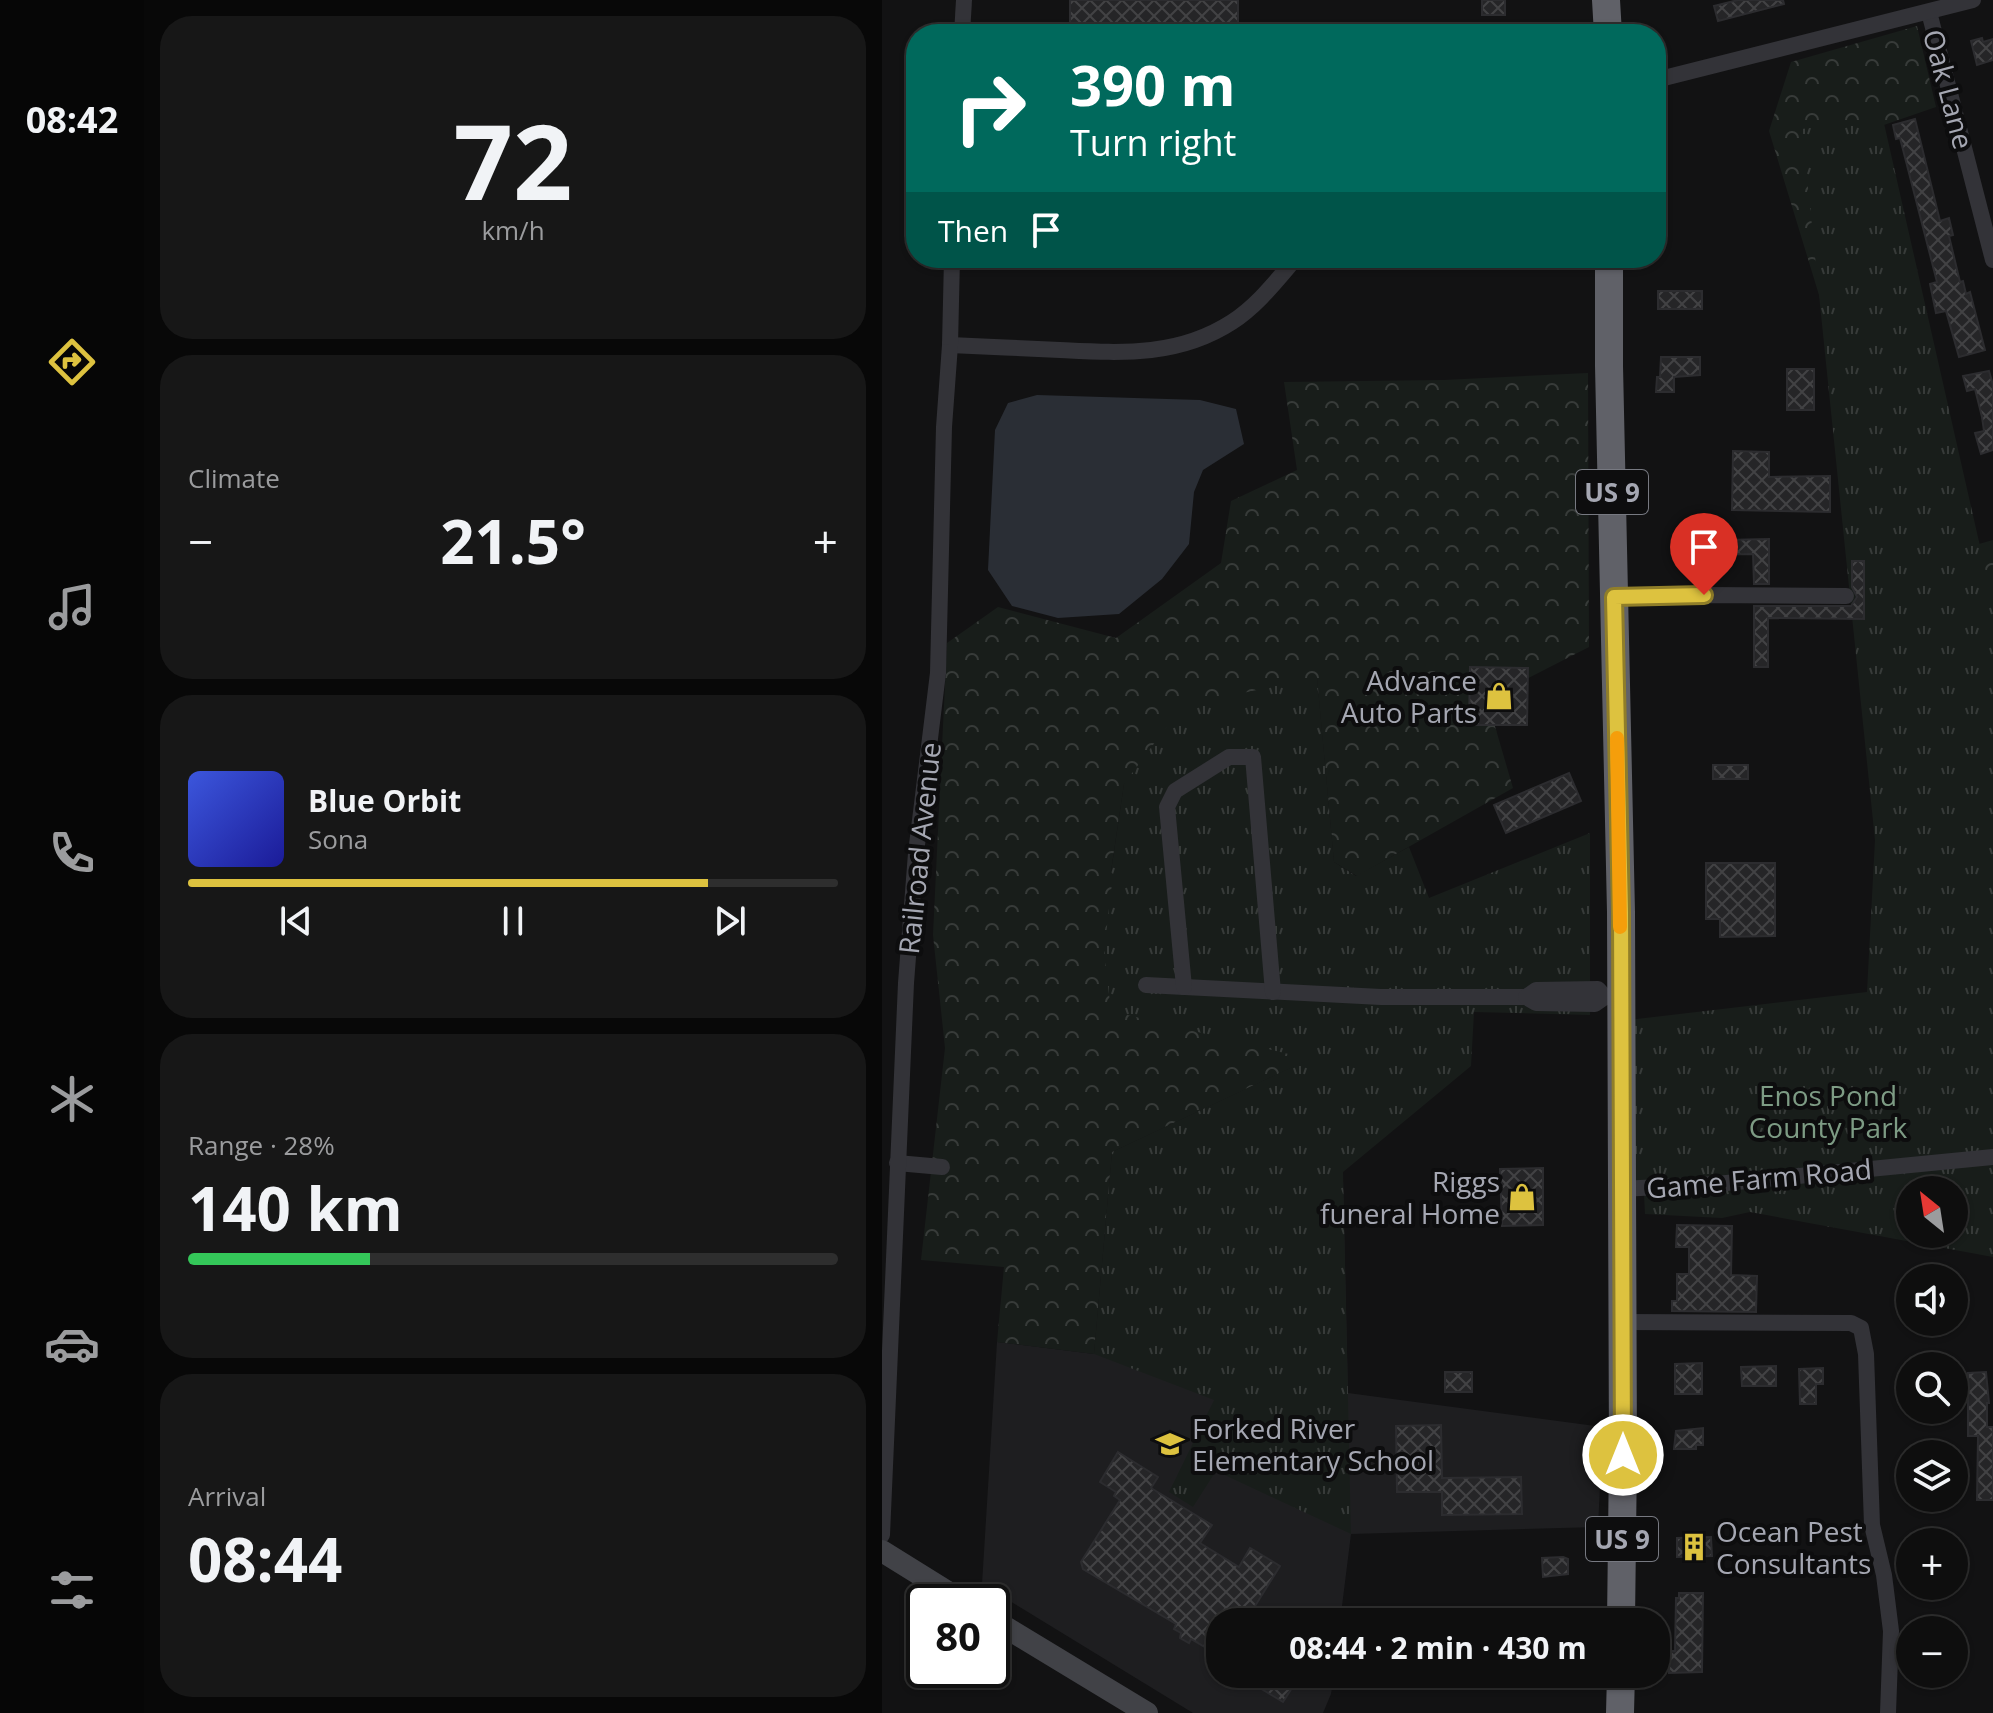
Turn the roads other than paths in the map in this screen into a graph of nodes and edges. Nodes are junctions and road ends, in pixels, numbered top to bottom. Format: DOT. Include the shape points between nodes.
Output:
graph roads {
  1 [pos="964,0"];
  2 [pos="1606,0"];
  3 [pos="1973,0"];
  4 [pos="1929,12"];
  5 [pos="963,24"];
  6 [pos="1607,24"];
  7 [pos="1666,78"];
  8 [pos="1993,260"];
  9 [pos="952,268"];
  10 [pos="1288,268"];
  11 [pos="1609,268"];
  12 [pos="950,345"];
  13 [pos="1846,596"];
  14 [pos="1614,597"];
  15 [pos="1146,985"];
  16 [pos="1184,987"];
  17 [pos="1273,992"];
  18 [pos="1613,997"];
  19 [pos="1993,1157"];
  20 [pos="897,1163"];
  21 [pos="942,1167"];
  22 [pos="1621,1189"];
  23 [pos="1622,1322"];
  24 [pos="882,1535"];
  25 [pos="882,1551"];
  26 [pos="935,1584"];
  27 [pos="1621,1608"];
  28 [pos="1010,1630"];
  29 [pos="1621,1688"];
  30 [pos="1135,1709"];
  31 [pos="1620,1713"];
  32 [pos="1888,1713"];
  1 -- 5 [label="street"];
  2 -- 6 [label="highway"];
  3 -- 4 [label="street"];
  4 -- 7 [label="street"];
  4 -- 8 [label="street, Oak Lane"];
  9 -- 12 [label="street, Railroad Avenue"];
  10 -- 12 [label="street" via="1231,323 1168,349 1115,353"];
  11 -- 14 [label="highway, US 9"];
  12 -- 20 [label="street, Railroad Avenue" via="938,673 916,853"];
  13 -- 14 [label="street"];
  14 -- 18 [label="highway, US 9"];
  15 -- 16 [label="street"];
  16 -- 17 [label="street"];
  16 -- 17 [label="street" via="1167,807 1175,791 1229,757 1253,757"];
  17 -- 18 [label="street" via="1526,997 1536,990 1598,989"];
  18 -- 22 [label="highway, US 9"];
  19 -- 22 [label="street, Game Farm Road"];
  20 -- 21 [label="street"];
  20 -- 24 [label="street, Railroad Avenue"];
  22 -- 23 [label="highway, US 9"];
  23 -- 27 [label="highway, US 9"];
  23 -- 32 [label="street" via="1851,1323 1861,1328 1872,1525 1891,1631"];
  25 -- 26 [label="main road"];
  28 -- 30 [label="main road"];
  29 -- 31 [label="highway"];
}
